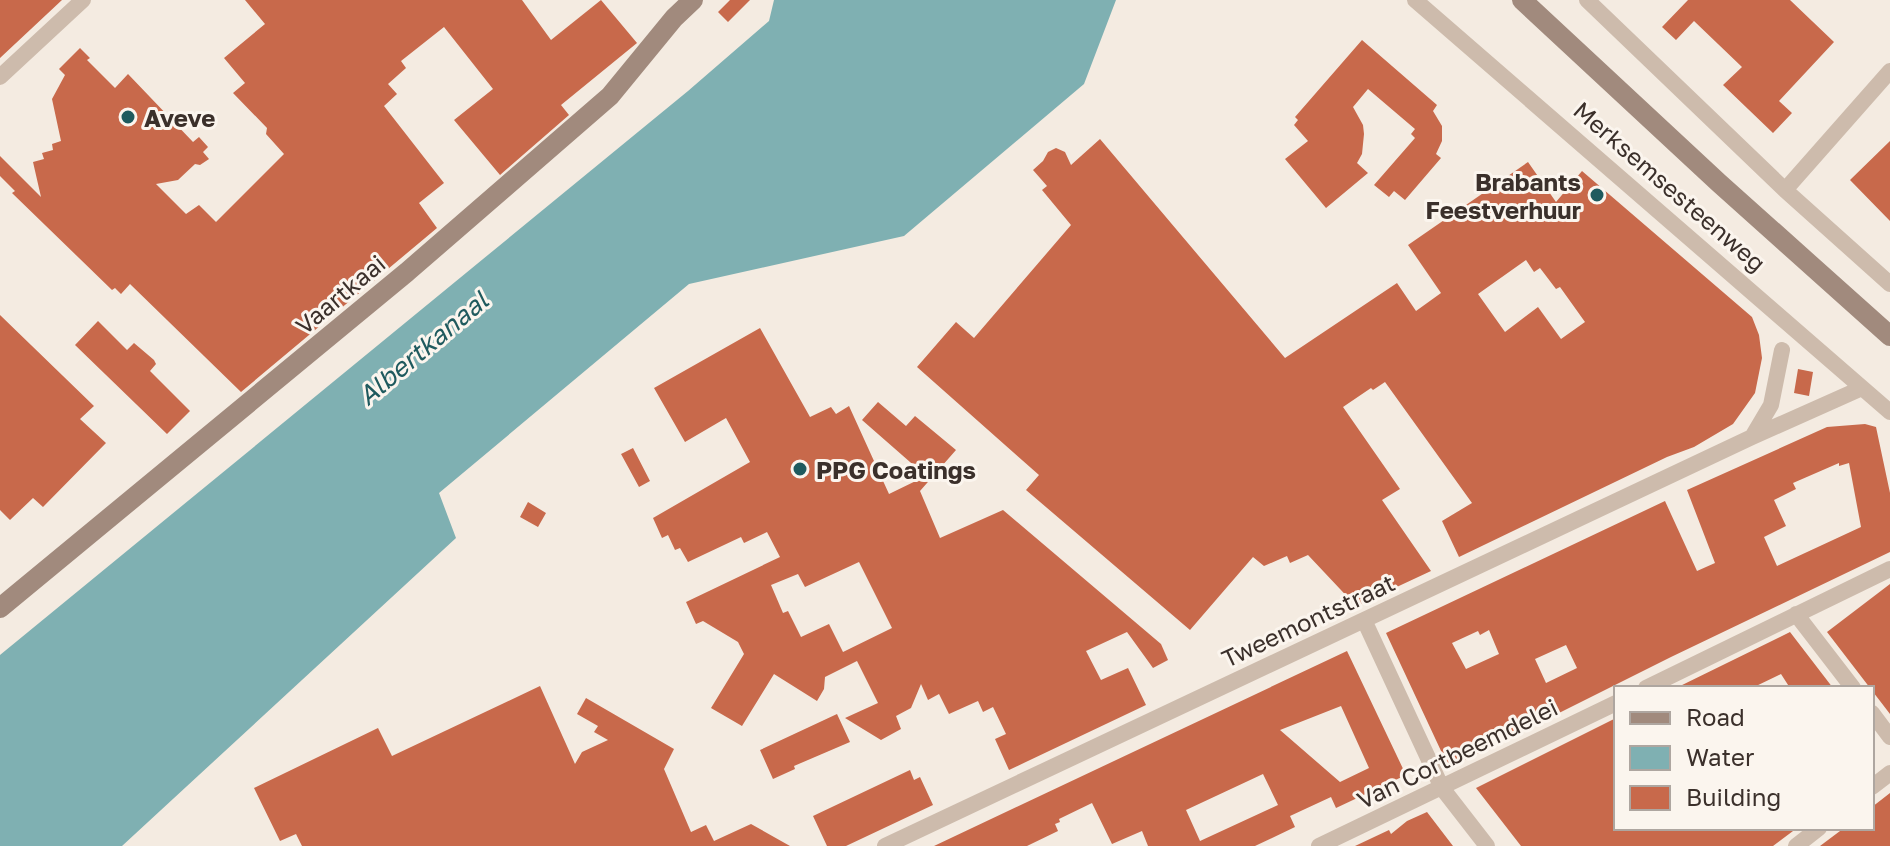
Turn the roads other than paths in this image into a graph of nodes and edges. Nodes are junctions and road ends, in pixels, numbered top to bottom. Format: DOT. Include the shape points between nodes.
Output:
graph roads {
  1 [pos="83,0"];
  2 [pos="693,0"];
  3 [pos="1415,0"];
  4 [pos="1522,0"];
  5 [pos="1587,0"];
  6 [pos="1890,71"];
  7 [pos="0,77"];
  8 [pos="1785,190"];
  9 [pos="1890,284"];
  10 [pos="1890,336"];
  11 [pos="1782,350"];
  12 [pos="1862,388"];
  13 [pos="1890,412"];
  14 [pos="1752,437"];
  15 [pos="1890,569"];
  16 [pos="0,608"];
  17 [pos="1796,614"];
  18 [pos="1364,620"];
  19 [pos="1650,686"];
  20 [pos="1851,686"];
  21 [pos="1614,704"];
  22 [pos="1874,716"];
  23 [pos="1890,737"];
  24 [pos="1890,773"];
  25 [pos="1874,785"];
  26 [pos="1442,788"];
  27 [pos="1816,830"];
  28 [pos="885,846"];
  29 [pos="1319,846"];
  30 [pos="1487,846"];
  31 [pos="1796,846"];
  1 -- 7 [label="street"];
  2 -- 16 [label="street, Vaartkaai" via="610,96 407,272"];
  3 -- 12 [label="street, Merksemsesteenweg"];
  4 -- 10 [label="street, Merksemsesteenweg"];
  5 -- 8 [label="street"];
  6 -- 8 [label="street"];
  8 -- 9 [label="street"];
  11 -- 14 [label="street" via="1771,405"];
  12 -- 13 [label="street, Merksemsesteenweg"];
  12 -- 14 [label="street, Tweemontstraat"];
  14 -- 18 [label="street, Tweemontstraat"];
  15 -- 17 [label="street"];
  17 -- 19 [label="street"];
  17 -- 20 [label="street"];
  18 -- 26 [label="street"];
  18 -- 28 [label="street, Tweemontstraat"];
  21 -- 26 [label="street, Van Cortbeemdelei"];
  22 -- 23 [label="street"];
  24 -- 25 [label="street"];
  26 -- 29 [label="street, Van Cortbeemdelei"];
  26 -- 30 [label="street"];
  27 -- 31 [label="street"];
}
